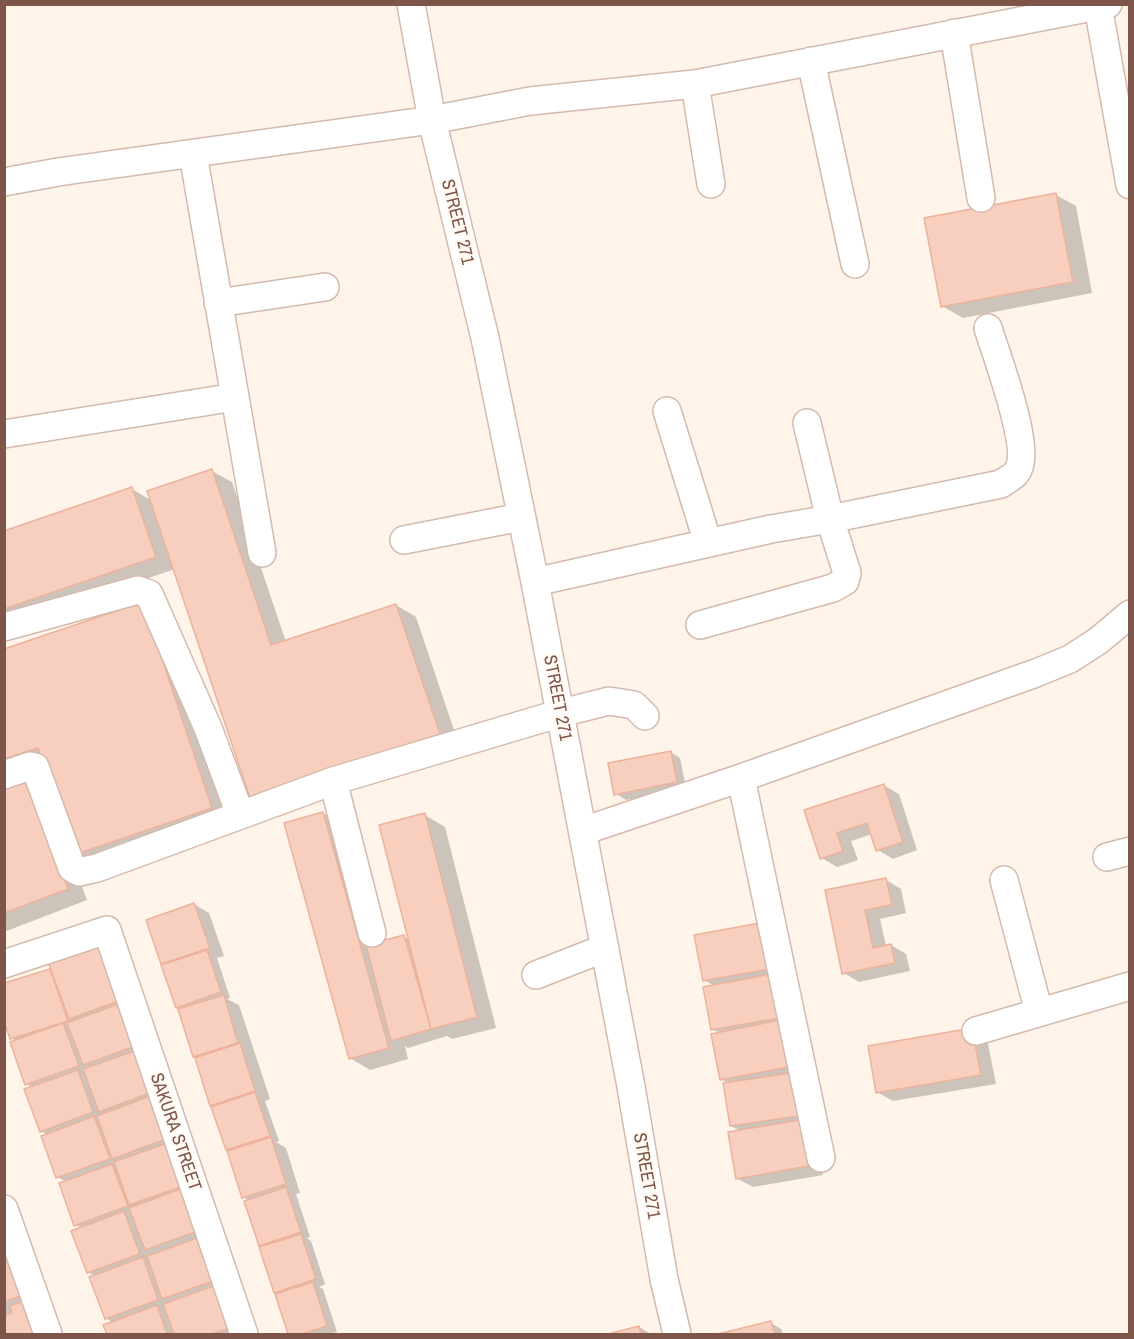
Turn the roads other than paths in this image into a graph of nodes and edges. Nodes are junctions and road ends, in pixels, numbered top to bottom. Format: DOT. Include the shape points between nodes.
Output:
graph roads {
  1 [pos="411,4"];
  2 [pos="1103,5"];
  3 [pos="954,33"];
  4 [pos="811,61"];
  5 [pos="695,84"];
  6 [pos="432,120"];
  7 [pos="193,154"];
  8 [pos="4,182"];
  9 [pos="711,184"];
  10 [pos="1130,184"];
  11 [pos="981,198"];
  12 [pos="855,264"];
  13 [pos="325,287"];
  14 [pos="219,303"];
  15 [pos="988,328"];
  16 [pos="235,398"];
  17 [pos="667,411"];
  18 [pos="807,423"];
  19 [pos="4,434"];
  20 [pos="521,517"];
  21 [pos="830,519"];
  22 [pos="404,540"];
  23 [pos="708,543"];
  24 [pos="262,553"];
  25 [pos="535,582"];
  26 [pos="1130,614"];
  27 [pos="700,625"];
  28 [pos="4,627"];
  29 [pos="561,713"];
  30 [pos="645,716"];
  31 [pos="4,775"];
  32 [pos="741,778"];
  33 [pos="343,779"];
  34 [pos="240,814"];
  35 [pos="583,831"];
  36 [pos="1004,880"];
  37 [pos="372,933"];
  38 [pos="605,948"];
  39 [pos="4,964"];
  40 [pos="536,975"];
  41 [pos="1130,986"];
  42 [pos="1039,1012"];
  43 [pos="976,1031"];
  44 [pos="821,1158"];
  45 [pos="4,1209"];
  46 [pos="48,1335"];
  47 [pos="244,1335"];
  48 [pos="677,1335"];
  1 -- 6 [label="street, STREET 271"];
  2 -- 3 [label="street"];
  2 -- 10 [label="street"];
  3 -- 4 [label="street"];
  3 -- 11 [label="street"];
  4 -- 5 [label="street"];
  4 -- 12 [label="street"];
  5 -- 6 [label="street" via="530,101"];
  5 -- 9 [label="street"];
  6 -- 7 [label="street"];
  6 -- 20 [label="street, STREET 271" via="485,338"];
  7 -- 8 [label="street"];
  7 -- 14 [label="street"];
  13 -- 14 [label="street"];
  14 -- 16 [label="street"];
  15 -- 21 [label="street" via="1022,444 1017,473 1001,484"];
  16 -- 19 [label="street"];
  16 -- 24 [label="street"];
  17 -- 23 [label="street"];
  18 -- 21 [label="street"];
  20 -- 22 [label="street"];
  20 -- 25 [label="street, STREET 271"];
  21 -- 23 [label="street"];
  21 -- 27 [label="street" via="847,573 845,581 834,588"];
  23 -- 25 [label="street"];
  25 -- 29 [label="street, STREET 271"];
  26 -- 32 [label="street" via="1070,659"];
  28 -- 34 [label="street" via="138,590 149,594 208,728"];
  29 -- 30 [label="street" via="609,701 634,705"];
  29 -- 33 [label="street"];
  29 -- 35 [label="street, STREET 271"];
  31 -- 34 [label="street" via="35,767 72,868 79,872"];
  32 -- 35 [label="street"];
  32 -- 44 [label="street"];
  33 -- 34 [label="street"];
  33 -- 37 [label="street"];
  35 -- 38 [label="street, STREET 271"];
  36 -- 42 [label="street"];
  38 -- 40 [label="street"];
  38 -- 48 [label="street, STREET 271"];
  39 -- 47 [label="street, SAKURA STREET" via="107,930"];
  41 -- 42 [label="street"];
  42 -- 43 [label="street"];
  45 -- 46 [label="street"];
}
